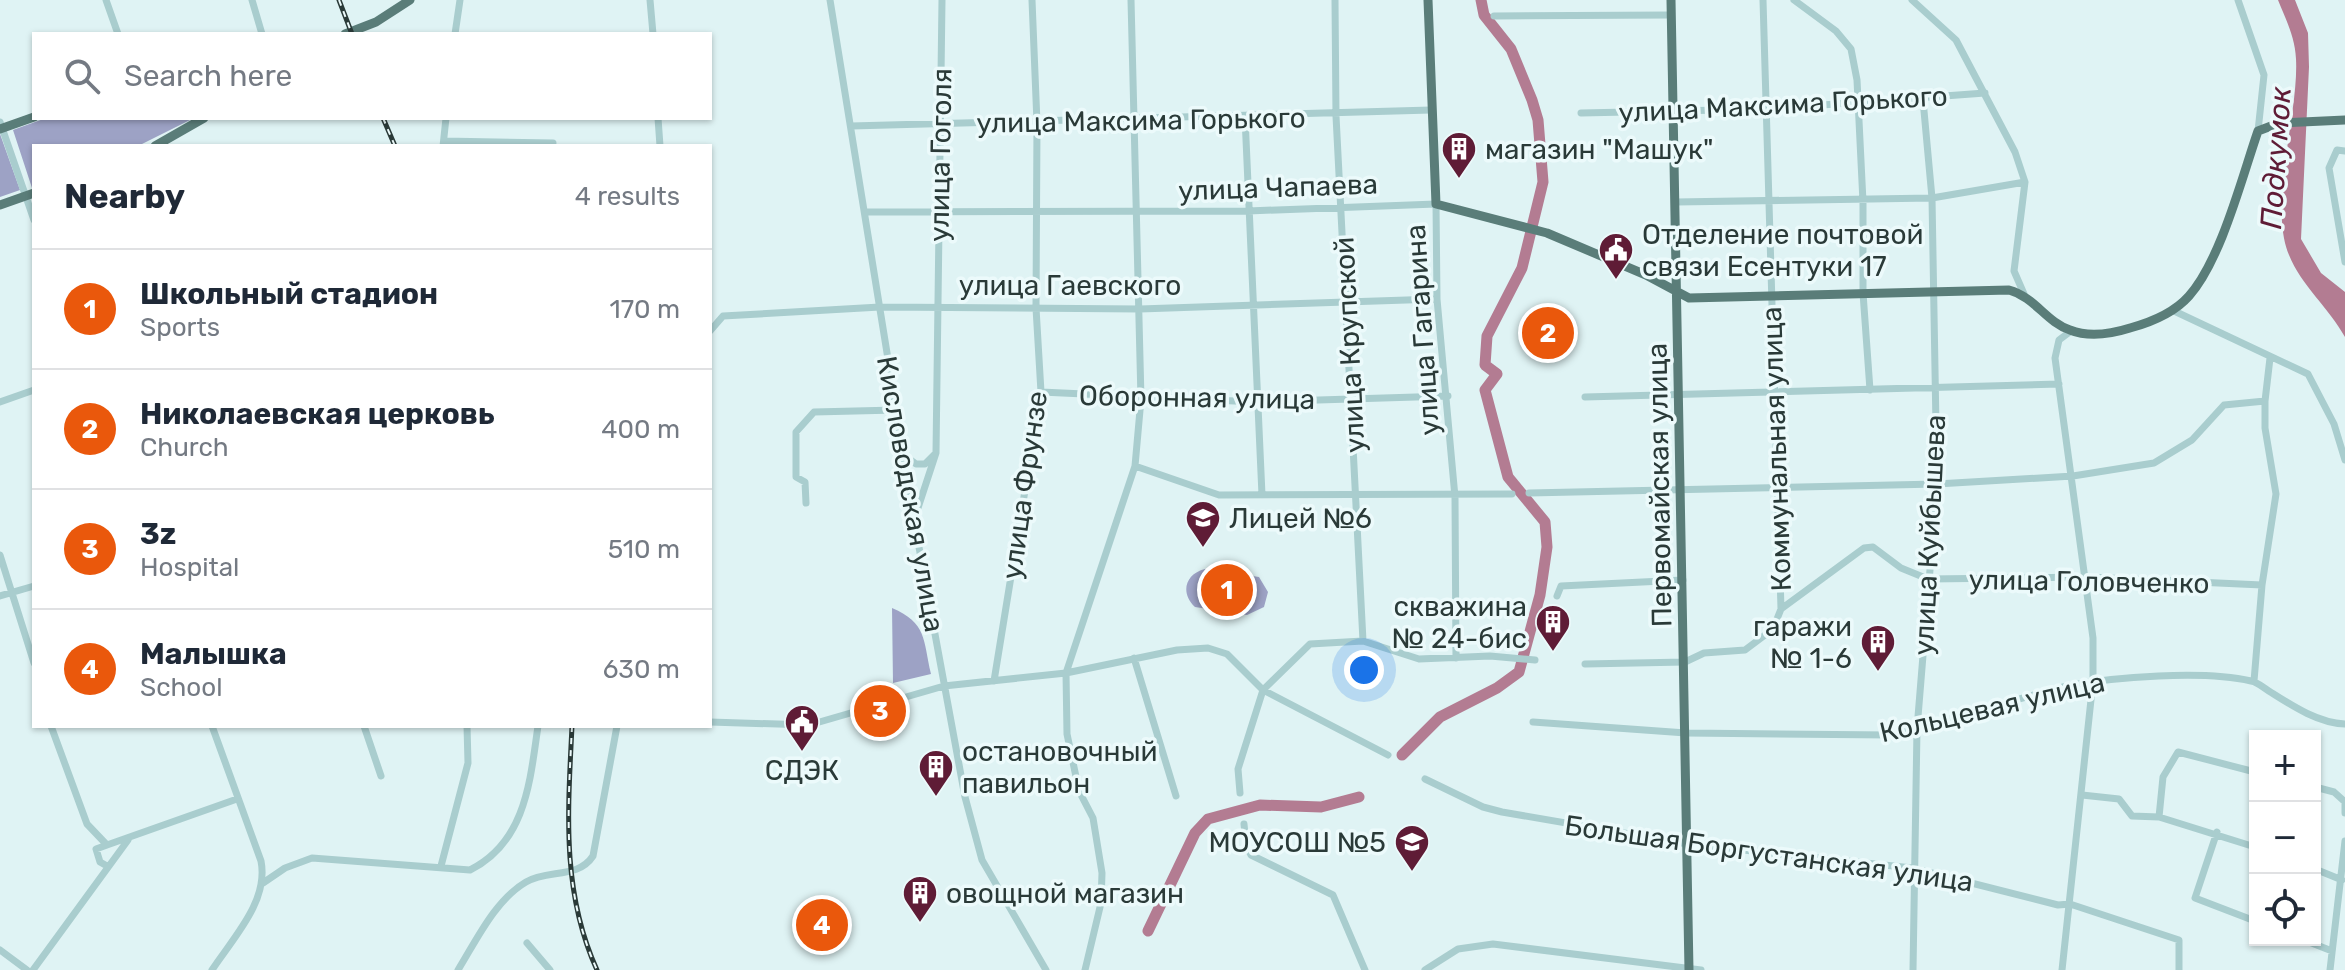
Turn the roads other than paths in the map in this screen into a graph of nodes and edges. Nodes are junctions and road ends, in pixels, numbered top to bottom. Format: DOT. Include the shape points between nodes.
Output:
graph roads {
  1 [pos="106,0"];
  2 [pos="252,0"];
  3 [pos="410,0"];
  4 [pos="460,0"];
  5 [pos="650,0"];
  6 [pos="830,0"];
  7 [pos="942,0"];
  8 [pos="1032,0"];
  9 [pos="1131,0"];
  10 [pos="1335,0"];
  11 [pos="1428,0"];
  12 [pos="1671,0"];
  13 [pos="1763,0"];
  14 [pos="1794,0"];
  15 [pos="1912,0"];
  16 [pos="2238,0"];
  17 [pos="1671,15"];
  18 [pos="1494,16"];
  19 [pos="117,32"];
  20 [pos="261,32"];
  21 [pos="350,32"];
  22 [pos="455,32"];
  23 [pos="653,32"];
  24 [pos="1985,93"];
  25 [pos="1923,100"];
  26 [pos="1859,102"];
  27 [pos="1767,109"];
  28 [pos="1431,110"];
  29 [pos="1675,110"];
  30 [pos="1581,113"];
  31 [pos="1336,116"];
  32 [pos="1245,117"];
  33 [pos="32,118"];
  34 [pos="1135,118"];
  35 [pos="201,120"];
  36 [pos="446,120"];
  37 [pos="658,120"];
  38 [pos="2345,120"];
  39 [pos="1037,123"];
  40 [pos="940,124"];
  41 [pos="1,126"];
  42 [pos="851,126"];
  43 [pos="2258,131"];
  44 [pos="443,143"];
  45 [pos="553,143"];
  46 [pos="162,144"];
  47 [pos="660,144"];
  48 [pos="2341,151"];
  49 [pos="2025,182"];
  50 [pos="30,194"];
  51 [pos="1932,198"];
  52 [pos="1769,201"];
  53 [pos="1676,202"];
  54 [pos="1863,202"];
  55 [pos="1436,204"];
  56 [pos="0,205"];
  57 [pos="1343,207"];
  58 [pos="1037,211"];
  59 [pos="1248,211"];
  60 [pos="865,212"];
  61 [pos="938,212"];
  62 [pos="1139,212"];
  63 [pos="2345,262"];
  64 [pos="1676,291"];
  65 [pos="1863,293"];
  66 [pos="1935,293"];
  67 [pos="2024,294"];
  68 [pos="1771,296"];
  69 [pos="1437,299"];
  70 [pos="1347,303"];
  71 [pos="1252,306"];
  72 [pos="880,307"];
  73 [pos="938,308"];
  74 [pos="1036,308"];
  75 [pos="1140,309"];
  76 [pos="2172,310"];
  77 [pos="712,329"];
  78 [pos="2071,331"];
  79 [pos="2270,358"];
  80 [pos="2059,384"];
  81 [pos="1937,388"];
  82 [pos="1870,390"];
  83 [pos="32,391"];
  84 [pos="1774,391"];
  85 [pos="1041,392"];
  86 [pos="1679,393"];
  87 [pos="1448,396"];
  88 [pos="1585,397"];
  89 [pos="1141,399"];
  90 [pos="1352,399"];
  91 [pos="2265,401"];
  92 [pos="0,402"];
  93 [pos="1256,402"];
  94 [pos="896,410"];
  95 [pos="936,453"];
  96 [pos="904,455"];
  97 [pos="2345,460"];
  98 [pos="1135,466"];
  99 [pos="2073,476"];
  100 [pos="1937,484"];
  101 [pos="1776,485"];
  102 [pos="1681,487"];
  103 [pos="1529,493"];
  104 [pos="1356,494"];
  105 [pos="1512,494"];
  106 [pos="1262,495"];
  107 [pos="1455,497"];
  108 [pos="806,503"];
  109 [pos="914,520"];
  110 [pos="0,555"];
  111 [pos="2087,577"];
  112 [pos="1928,579"];
  113 [pos="1683,580"];
  114 [pos="2262,585"];
  115 [pos="32,587"];
  116 [pos="12,593"];
  117 [pos="0,596"];
  118 [pos="1557,596"];
  119 [pos="1781,609"];
  120 [pos="1363,641"];
  121 [pos="32,657"];
  122 [pos="1134,658"];
  123 [pos="1456,658"];
  124 [pos="1535,660"];
  125 [pos="1685,662"];
  126 [pos="1585,664"];
  127 [pos="1066,673"];
  128 [pos="994,681"];
  129 [pos="2093,681"];
  130 [pos="2254,681"];
  131 [pos="944,686"];
  132 [pos="1263,690"];
  133 [pos="712,722"];
  134 [pos="1533,722"];
  135 [pos="2345,724"];
  136 [pos="52,728"];
  137 [pos="213,728"];
  138 [pos="365,728"];
  139 [pos="467,728"];
  140 [pos="538,728"];
  141 [pos="617,728"];
  142 [pos="1917,729"];
  143 [pos="1686,733"];
  144 [pos="1388,755"];
  145 [pos="2249,770"];
  146 [pos="381,776"];
  147 [pos="1425,779"];
  148 [pos="2321,789"];
  149 [pos="1240,793"];
  150 [pos="2082,795"];
  151 [pos="1176,796"];
  152 [pos="237,799"];
  153 [pos="2345,802"];
  154 [pos="2345,813"];
  155 [pos="2159,817"];
  156 [pos="1244,824"];
  157 [pos="2217,832"];
  158 [pos="128,840"];
  159 [pos="2345,841"];
  160 [pos="1688,844"];
  161 [pos="107,845"];
  162 [pos="2249,845"];
  163 [pos="107,866"];
  164 [pos="441,866"];
  165 [pos="1912,868"];
  166 [pos="2321,871"];
  167 [pos="2342,880"];
  168 [pos="263,883"];
  169 [pos="2070,904"];
  170 [pos="2249,919"];
  171 [pos="527,943"];
  172 [pos="2319,946"];
  173 [pos="0,950"];
  174 [pos="2332,951"];
  175 [pos="27,970"];
  176 [pos="33,970"];
  177 [pos="212,970"];
  178 [pos="458,970"];
  179 [pos="550,970"];
  180 [pos="1046,970"];
  181 [pos="1085,970"];
  182 [pos="1365,970"];
  183 [pos="1425,970"];
  184 [pos="1689,970"];
  185 [pos="1701,970"];
  186 [pos="1913,970"];
  187 [pos="2062,970"];
  188 [pos="2179,970"];
  189 [pos="2330,970"];
  1 -- 19 [label="street"];
  2 -- 20 [label="street"];
  3 -- 21 [label="main road"];
  4 -- 22 [label="street"];
  5 -- 23 [label="street"];
  6 -- 42 [label="street, Кисловодская улица"];
  7 -- 40 [label="street, улица Гоголя"];
  8 -- 39 [label="street, улица Фрунзе"];
  9 -- 34 [label="street"];
  10 -- 31 [label="street, улица Крупской"];
  11 -- 28 [label="main road, улица Гагарина"];
  12 -- 17 [label="main road, Первомайская улица"];
  13 -- 27 [label="street, Коммунальная улица"];
  14 -- 26 [label="street" via="1851,49"];
  15 -- 24 [label="street" via="1956,40"];
  16 -- 43 [label="street" via="2264,75"];
  17 -- 18 [label="street"];
  17 -- 29 [label="main road, Первомайская улица"];
  24 -- 25 [label="street, улица Максима Горького"];
  24 -- 49 [label="street"];
  25 -- 26 [label="street, улица Максима Горького"];
  25 -- 51 [label="street, улица Куйбышева"];
  26 -- 27 [label="street, улица Максима Горького"];
  26 -- 54 [label="street"];
  27 -- 29 [label="street, улица Максима Горького"];
  27 -- 52 [label="street, Коммунальная улица"];
  28 -- 31 [label="street, улица Максима Горького"];
  28 -- 55 [label="main road, улица Гагарина"];
  29 -- 30 [label="street, улица Максима Горького"];
  29 -- 53 [label="main road, Первомайская улица"];
  31 -- 32 [label="street, улица Максима Горького"];
  31 -- 57 [label="street, улица Крупской"];
  32 -- 34 [label="street, улица Максима Горького"];
  32 -- 59 [label="street"];
  33 -- 41 [label="main road"];
  34 -- 39 [label="street, улица Максима Горького"];
  34 -- 62 [label="street"];
  35 -- 46 [label="main road"];
  36 -- 44 [label="street"];
  37 -- 47 [label="street"];
  38 -- 43 [label="main road" via="2279,123"];
  39 -- 40 [label="street, улица Максима Горького"];
  39 -- 58 [label="street, улица Фрунзе"];
  40 -- 42 [label="street, улица Максима Горького"];
  40 -- 61 [label="street, улица Гоголя"];
  41 -- 50 [label="street"];
  42 -- 60 [label="street, Кисловодская улица"];
  43 -- 76 [label="main road" via="2211,262 2198,285"];
  44 -- 45 [label="street"];
  48 -- 63 [label="street" via="2329,168"];
  49 -- 51 [label="street"];
  49 -- 67 [label="street" via="2014,271"];
  50 -- 56 [label="main road"];
  51 -- 54 [label="street"];
  51 -- 66 [label="street, улица Куйбышева"];
  52 -- 53 [label="street"];
  52 -- 54 [label="street"];
  52 -- 68 [label="street, Коммунальная улица"];
  53 -- 64 [label="main road, Первомайская улица"];
  54 -- 65 [label="street"];
  55 -- 57 [label="street, улица Чапаева"];
  55 -- 64 [label="main road, улица Чапаева" via="1547,233"];
  55 -- 69 [label="street, улица Гагарина"];
  57 -- 59 [label="street, улица Чапаева"];
  57 -- 70 [label="street, улица Крупской"];
  58 -- 61 [label="street, улица Чапаева"];
  58 -- 62 [label="street, улица Чапаева"];
  58 -- 74 [label="street, улица Фрунзе"];
  59 -- 62 [label="street, улица Чапаева"];
  59 -- 71 [label="street"];
  60 -- 61 [label="street, улица Чапаева"];
  60 -- 72 [label="street, Кисловодская улица"];
  61 -- 73 [label="street, улица Гоголя"];
  62 -- 75 [label="street"];
  64 -- 68 [label="main road" via="1699,299"];
  64 -- 86 [label="main road, Первомайская улица"];
  65 -- 66 [label="main road"];
  65 -- 68 [label="main road"];
  65 -- 82 [label="street"];
  66 -- 67 [label="main road"];
  66 -- 81 [label="street, улица Куйбышева"];
  67 -- 78 [label="main road"];
  68 -- 84 [label="street, Коммунальная улица"];
  69 -- 70 [label="street, улица Гаевского"];
  69 -- 87 [label="street, улица Гагарина"];
  70 -- 71 [label="street, улица Гаевского"];
  70 -- 90 [label="street, улица Крупской"];
  71 -- 75 [label="street, улица Гаевского"];
  71 -- 93 [label="street"];
  72 -- 73 [label="street, улица Гаевского"];
  72 -- 77 [label="street, улица Гаевского" via="736,313 723,316"];
  72 -- 94 [label="street, Кисловодская улица"];
  73 -- 74 [label="street, улица Гаевского"];
  73 -- 95 [label="street, улица Гоголя"];
  74 -- 75 [label="street, улица Гаевского"];
  74 -- 85 [label="street, улица Фрунзе"];
  75 -- 89 [label="street"];
  76 -- 78 [label="main road" via="2113,333"];
  76 -- 79 [label="street"];
  78 -- 80 [label="street" via="2059,340"];
  79 -- 91 [label="street"];
  79 -- 97 [label="street" via="2308,374 2334,424"];
  80 -- 81 [label="street"];
  80 -- 99 [label="street"];
  81 -- 82 [label="street"];
  81 -- 100 [label="street, улица Куйбышева"];
  82 -- 84 [label="street"];
  83 -- 92 [label="street"];
  84 -- 86 [label="street"];
  84 -- 101 [label="street, Коммунальная улица"];
  85 -- 89 [label="street, Оборонная улица"];
  85 -- 128 [label="street, улица Фрунзе"];
  86 -- 88 [label="street"];
  86 -- 102 [label="main road, Первомайская улица"];
  87 -- 90 [label="street, Оборонная улица"];
  87 -- 107 [label="street, улица Гагарина"];
  89 -- 93 [label="street, Оборонная улица"];
  89 -- 98 [label="street"];
  90 -- 93 [label="street, Оборонная улица"];
  90 -- 104 [label="street, улица Крупской"];
  91 -- 99 [label="street" via="2224,405 2192,440 2154,463"];
  91 -- 114 [label="street" via="2276,494"];
  93 -- 106 [label="street"];
  94 -- 96 [label="street, Кисловодская улица"];
  94 -- 108 [label="street" via="814,412 796,432 796,477 805,482"];
  95 -- 96 [label="street" via="925,464"];
  95 -- 109 [label="street, улица Гоголя"];
  96 -- 109 [label="street, Кисловодская улица"];
  98 -- 106 [label="street" via="1219,495"];
  98 -- 127 [label="street"];
  99 -- 100 [label="street"];
  99 -- 111 [label="street"];
  100 -- 101 [label="street"];
  100 -- 112 [label="street, улица Куйбышева"];
  101 -- 102 [label="street"];
  101 -- 119 [label="street, Коммунальная улица"];
  102 -- 103 [label="street"];
  102 -- 113 [label="main road, Первомайская улица"];
  104 -- 106 [label="street"];
  104 -- 107 [label="street"];
  104 -- 120 [label="street, улица Крупской"];
  105 -- 107 [label="street"];
  107 -- 123 [label="street, улица Гагарина"];
  109 -- 131 [label="street, Кисловодская улица"];
  110 -- 116 [label="street"];
  111 -- 112 [label="street, улица Головченко"];
  111 -- 114 [label="street, улица Головченко"];
  111 -- 129 [label="street"];
  112 -- 119 [label="street, улица Головченко" via="1901,568 1873,547 1864,548"];
  112 -- 142 [label="street, улица Куйбышева"];
  113 -- 118 [label="street" via="1561,586"];
  113 -- 125 [label="main road, Первомайская улица"];
  114 -- 130 [label="street"];
  115 -- 116 [label="street"];
  116 -- 117 [label="street"];
  116 -- 121 [label="street"];
  119 -- 125 [label="street, улица Головченко" via="1773,629 1745,650 1704,653"];
  120 -- 123 [label="street" via="1419,659"];
  120 -- 132 [label="street" via="1310,644"];
  122 -- 127 [label="street"];
  122 -- 132 [label="street" via="1208,648 1227,654"];
  122 -- 151 [label="street"];
  123 -- 124 [label="street"];
  125 -- 126 [label="street, улица Головченко"];
  125 -- 143 [label="main road, Первомайская улица"];
  127 -- 128 [label="street"];
  127 -- 181 [label="street" via="1067,734 1079,791 1097,833 1102,873 1101,903"];
  128 -- 131 [label="street"];
  129 -- 130 [label="street, Кольцевая улица"];
  129 -- 142 [label="street, Кольцевая улица"];
  129 -- 150 [label="street"];
  130 -- 135 [label="street, Кольцевая улица" via="2306,712"];
  131 -- 133 [label="street" via="809,725"];
  131 -- 180 [label="street, Кисловодская улица" via="982,860"];
  132 -- 144 [label="street"];
  132 -- 149 [label="street" via="1238,769"];
  134 -- 143 [label="street, Кольцевая улица"];
  136 -- 161 [label="street" via="87,824"];
  137 -- 152 [label="street"];
  138 -- 146 [label="street"];
  139 -- 164 [label="street" via="468,763"];
  140 -- 164 [label="street" via="526,806 513,829 485,862 470,870"];
  141 -- 178 [label="street" via="593,856 581,869 535,878 516,889"];
  142 -- 143 [label="street, Кольцевая улица" via="1890,735"];
  142 -- 165 [label="street, улица Куйбышева"];
  143 -- 160 [label="main road, Первомайская улица"];
  145 -- 155 [label="street" via="2178,752 2163,777"];
  147 -- 160 [label="street, Большая Боргустанская улица" via="1502,812"];
  148 -- 153 [label="street"];
  150 -- 155 [label="street" via="2119,799 2132,816"];
  150 -- 169 [label="street"];
  152 -- 158 [label="street"];
  152 -- 168 [label="street" via="261,861"];
  153 -- 154 [label="street"];
  155 -- 157 [label="street"];
  156 -- 182 [label="street" via="1251,855 1333,895"];
  157 -- 162 [label="street"];
  157 -- 170 [label="street" via="2195,898"];
  158 -- 161 [label="street"];
  158 -- 163 [label="street"];
  159 -- 167 [label="street"];
  160 -- 165 [label="street, Большая Боргустанская улица"];
  160 -- 184 [label="main road, Первомайская улица"];
  161 -- 163 [label="street" via="96,849"];
  163 -- 176 [label="street"];
  164 -- 168 [label="street" via="312,858"];
  165 -- 169 [label="street, Большая Боргустанская улица"];
  165 -- 186 [label="street, улица Куйбышева"];
  166 -- 167 [label="street"];
  167 -- 174 [label="street"];
  168 -- 177 [label="street"];
  169 -- 187 [label="street"];
  169 -- 188 [label="street, Большая Боргустанская улица" via="2179,940"];
  171 -- 179 [label="street"];
  172 -- 174 [label="street"];
  173 -- 175 [label="street"];
  174 -- 189 [label="street"];
  183 -- 184 [label="street" via="1458,949 1493,944"];
  184 -- 185 [label="street"];
}
